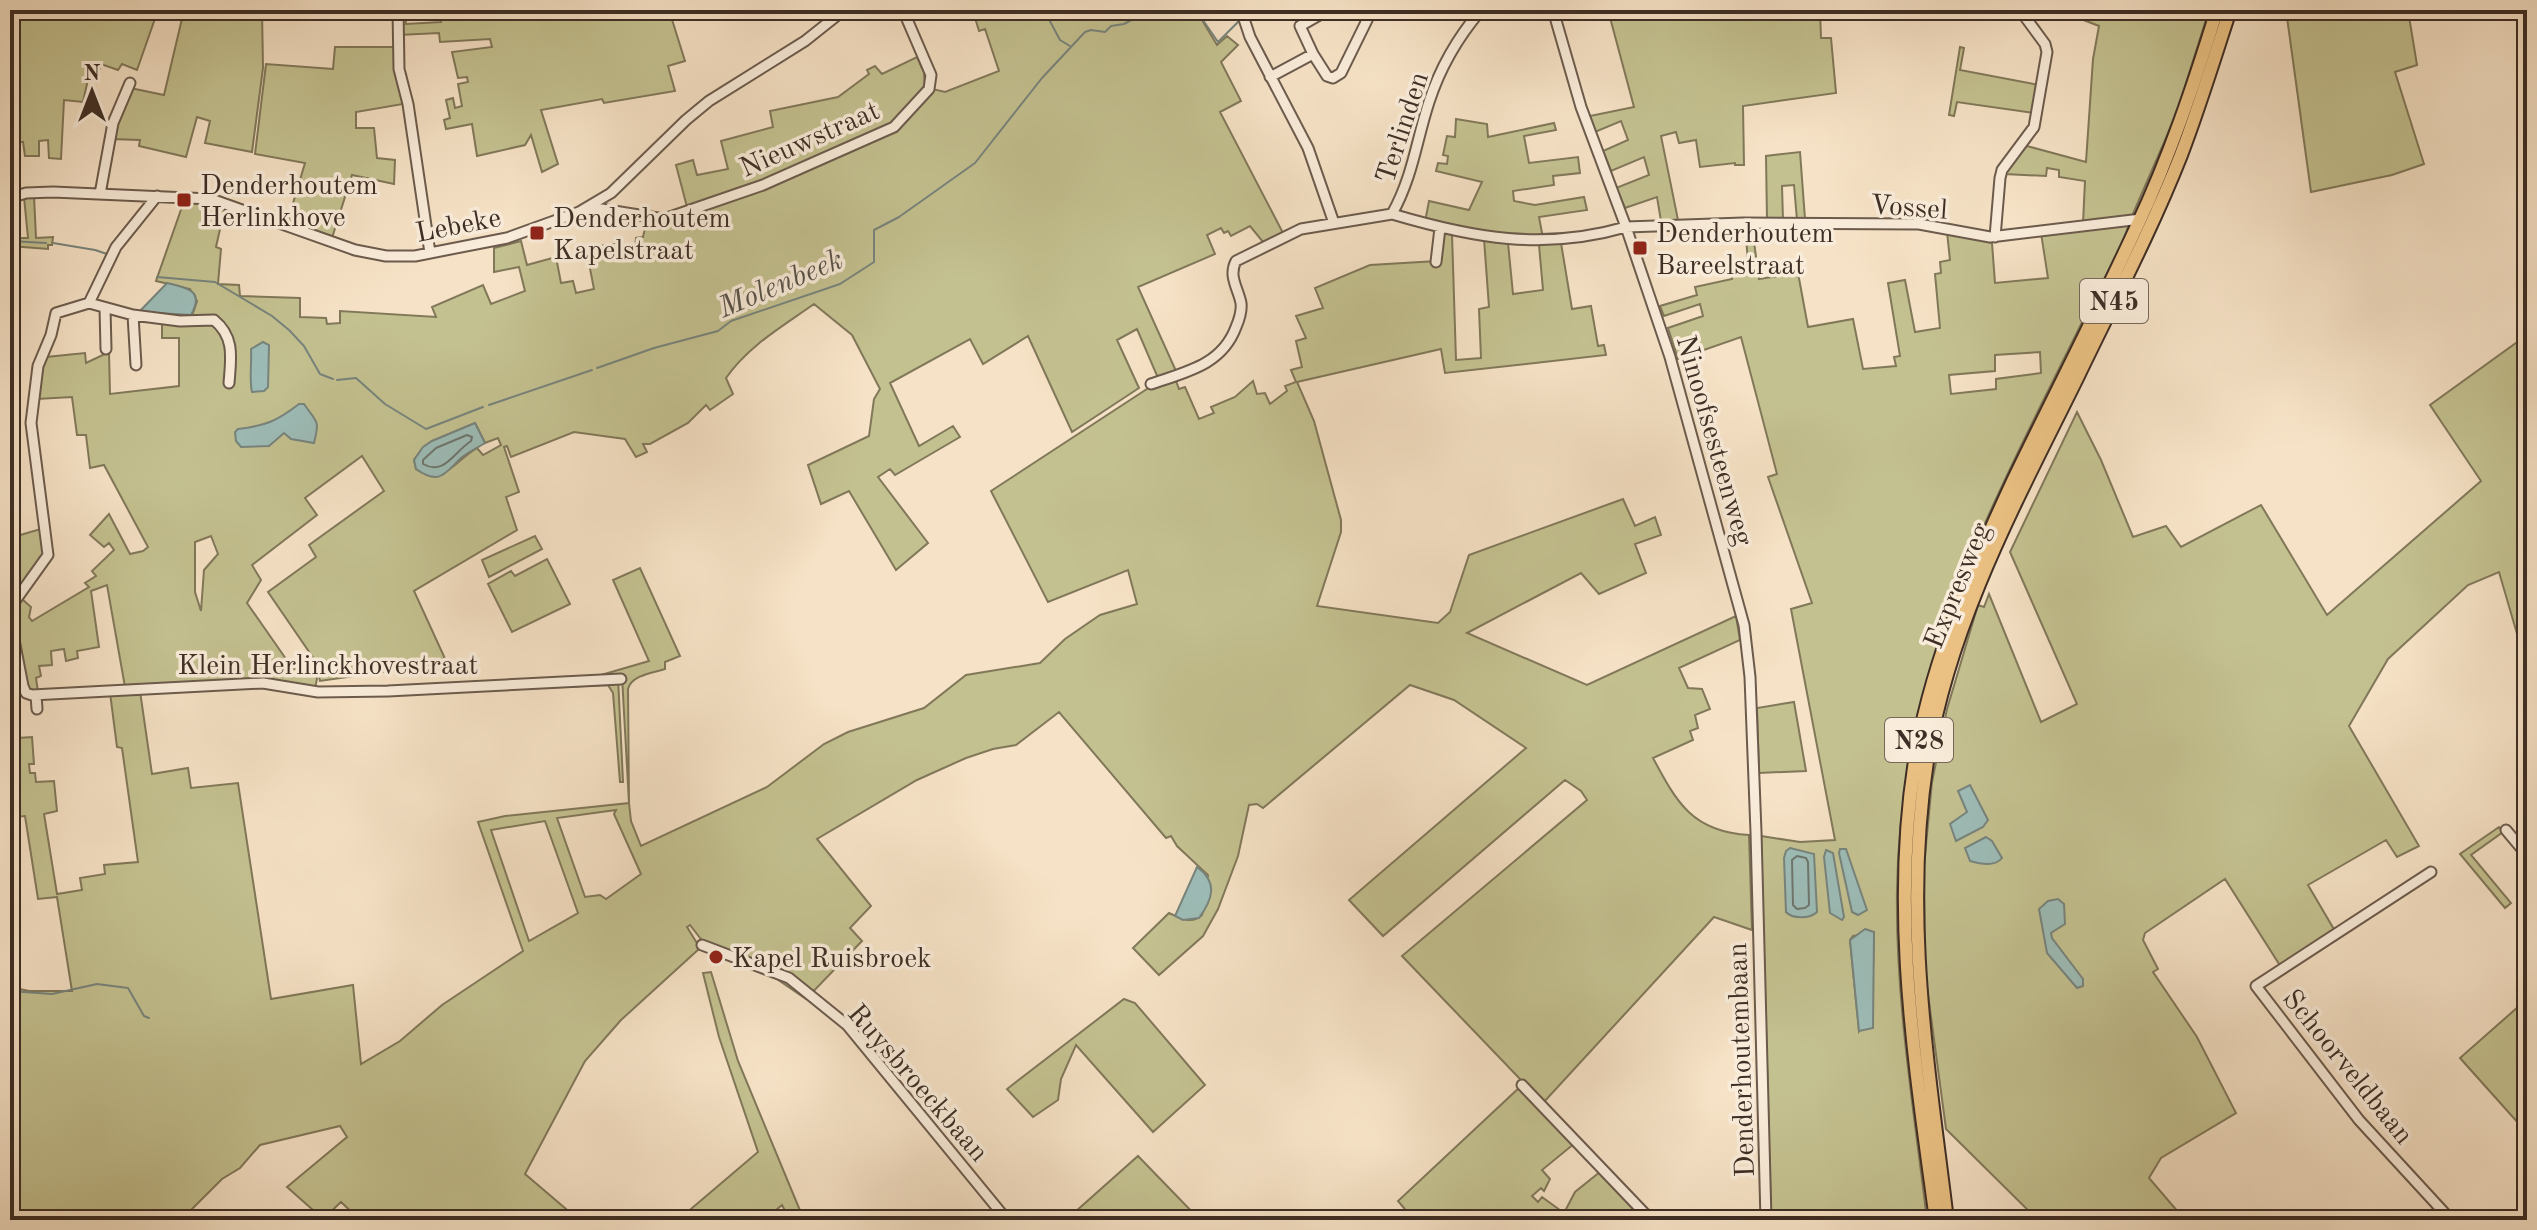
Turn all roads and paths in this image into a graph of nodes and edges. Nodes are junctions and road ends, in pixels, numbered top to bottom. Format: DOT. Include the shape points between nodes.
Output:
graph roads {
  1 [pos="398,10"];
  2 [pos="844,10"];
  3 [pos="903,10"];
  4 [pos="1241,10"];
  5 [pos="1328,10"];
  6 [pos="1372,10"];
  7 [pos="1481,10"];
  8 [pos="1553,10"];
  9 [pos="2020,10"];
  10 [pos="2217,10"];
  11 [pos="2230,10"];
  12 [pos="1313,54"];
  13 [pos="1270,77"];
  14 [pos="130,83"];
  15 [pos="100,194"];
  16 [pos="157,196"];
  17 [pos="10,198"];
  18 [pos="706,205"];
  19 [pos="589,207"];
  20 [pos="1392,214"];
  21 [pos="2141,219"];
  22 [pos="1334,223"];
  23 [pos="1626,227"];
  24 [pos="1440,228"];
  25 [pos="1995,237"];
  26 [pos="430,253"];
  27 [pos="1436,262"];
  28 [pos="89,303"];
  29 [pos="105,308"];
  30 [pos="133,315"];
  31 [pos="106,349"];
  32 [pos="136,365"];
  33 [pos="229,383"];
  34 [pos="1151,384"];
  35 [pos="1973,582"];
  36 [pos="10,608"];
  37 [pos="10,619"];
  38 [pos="621,679"];
  39 [pos="36,695"];
  40 [pos="37,709"];
  41 [pos="2506,830"];
  42 [pos="2527,855"];
  43 [pos="2431,872"];
  44 [pos="1758,899"];
  45 [pos="702,945"];
  46 [pos="1522,1085"];
  47 [pos="1007,1220"];
  48 [pos="1651,1220"];
  49 [pos="1766,1220"];
  50 [pos="1936,1220"];
  51 [pos="1947,1220"];
  52 [pos="2451,1220"];
  1 -- 26 [label="street" via="399,69"];
  2 -- 19 [label="street, Lebeke" via="709,101 611,193"];
  3 -- 18 [label="street, Nieuwstraat" via="931,75 929,89 894,127"];
  4 -- 13 [label="street"];
  5 -- 12 [label="street" via="1300,26"];
  6 -- 12 [label="street" via="1341,73 1327,76"];
  7 -- 20 [label="street, Terlinden" via="1454,45 1433,90 1407,186"];
  8 -- 23 [label="street, Ninoofsesteenweg" via="1581,107"];
  9 -- 25 [label="street" via="2047,52 2034,127 2002,170"];
  10 -- 21 [label="highway, Expresweg / N45" via="2190,98"];
  11 -- 35 [label="highway, Expresweg / N45" via="2160,204"];
  12 -- 13 [label="street"];
  13 -- 22 [label="street" via="1308,148"];
  14 -- 15 [label="street" via="113,123"];
  15 -- 16 [label="street, Lebeke"];
  15 -- 17 [label="street, Lebeke" via="26,193"];
  16 -- 26 [label="street, Lebeke" via="228,203 372,254"];
  16 -- 28 [label="street" via="116,247"];
  18 -- 19 [label="street, Lebeke" via="664,219"];
  19 -- 26 [label="street, Lebeke" via="507,238"];
  20 -- 22 [label="street, Terlinden"];
  20 -- 24 [label="street, Vossel"];
  21 -- 25 [label="street, Vossel"];
  21 -- 35 [label="highway, Expresweg / N45"];
  22 -- 34 [label="street, Terlinden" via="1301,229 1236,261 1232,275 1241,307 1223,351 1203,365"];
  23 -- 24 [label="street, Vossel" via="1532,242"];
  23 -- 25 [label="street, Vossel" via="1919,224"];
  23 -- 44 [label="street, Ninoofsesteenweg" via="1670,357 1744,625"];
  24 -- 27 [label="street"];
  28 -- 29 [label="street"];
  28 -- 36 [label="street" via="56,313 38,366 32,433 48,555"];
  29 -- 30 [label="street"];
  29 -- 31 [label="street"];
  30 -- 32 [label="street"];
  30 -- 33 [label="street" via="214,320 228,335 232,351"];
  35 -- 50 [label="highway, Expresweg / N28" via="1941,651 1922,727 1904,874 1910,1009"];
  35 -- 51 [label="highway, Expresweg / N28" via="1929,752 1915,874 1918,974"];
  37 -- 39 [label="street" via="23,686 26,693"];
  38 -- 39 [label="street, Klein Herlinckhovestraat" via="318,692 263,683"];
  39 -- 40 [label="street"];
  41 -- 42 [label="street"];
  43 -- 52 [label="street, Schoorveldbaan" via="2256,986 2359,1120"];
  44 -- 49 [label="street, Denderhoutembaan"];
  45 -- 47 [label="street, Ruysbroeckbaan" via="789,978 847,1025"];
  46 -- 48 [label="street"];
}
